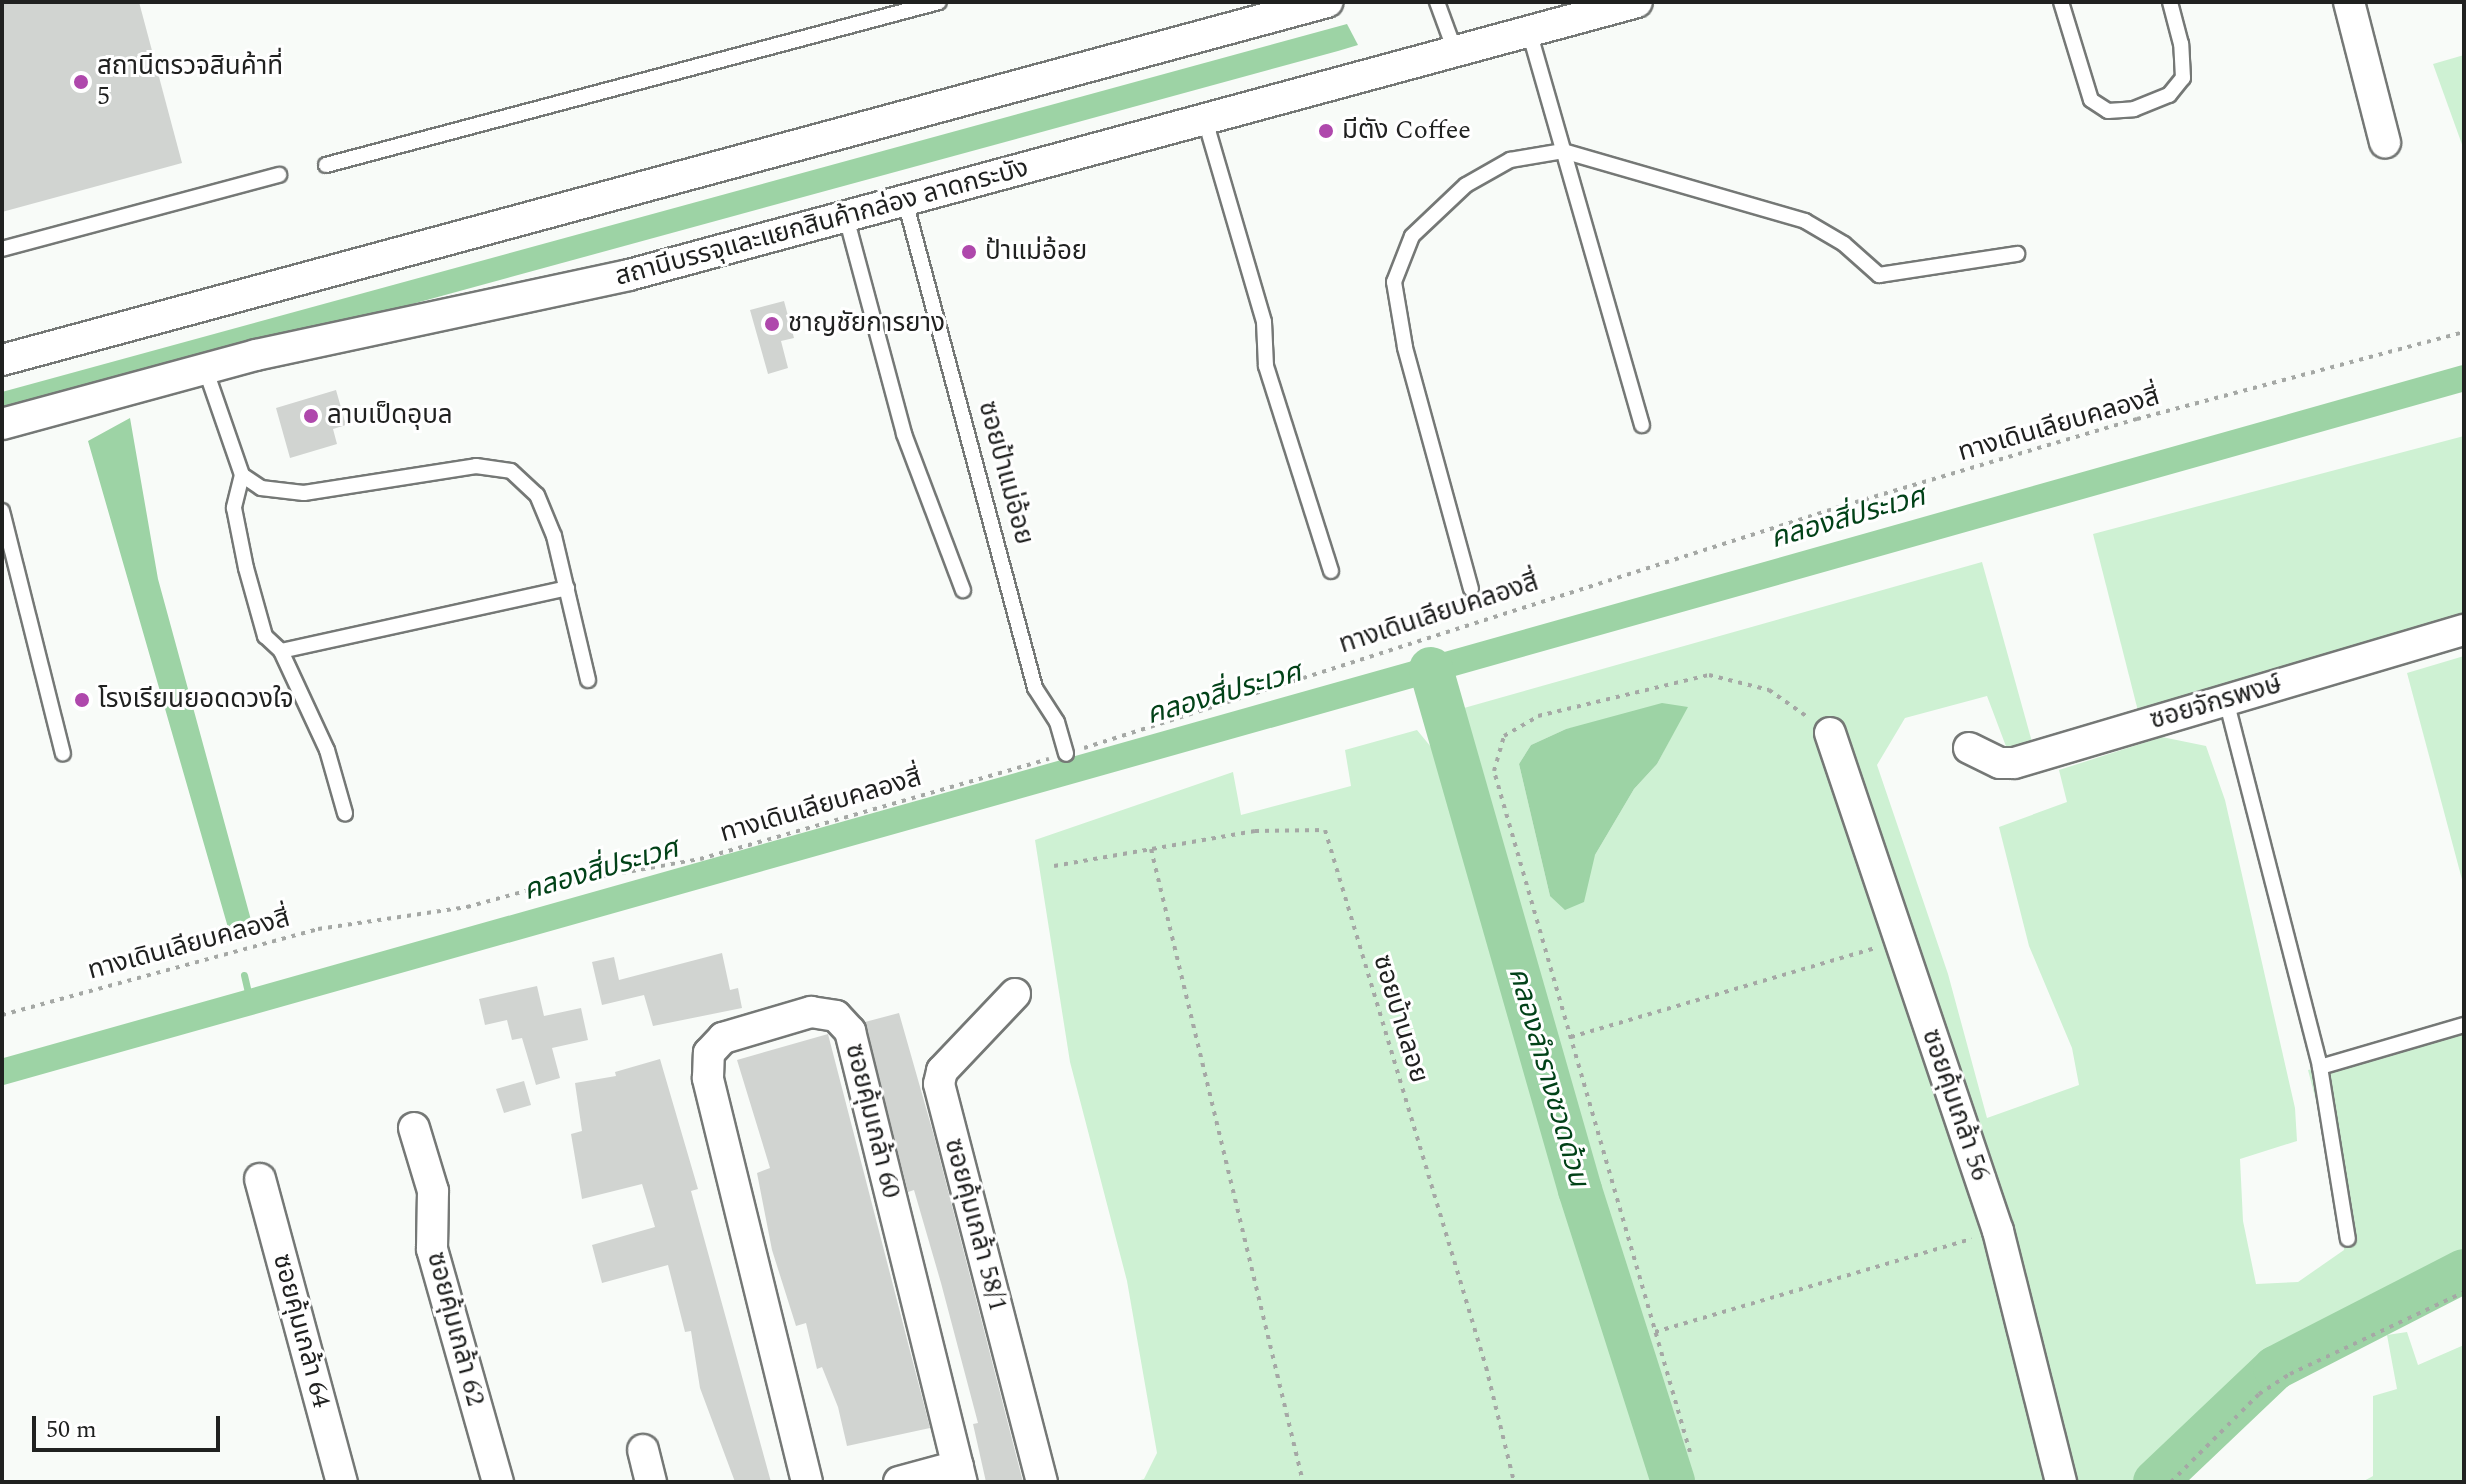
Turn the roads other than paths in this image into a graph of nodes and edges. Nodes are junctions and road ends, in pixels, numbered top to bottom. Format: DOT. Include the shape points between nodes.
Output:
graph roads {
  1 [pos="939,2"];
  2 [pos="1327,2"];
  3 [pos="1437,2"];
  4 [pos="1637,2"];
  5 [pos="2061,2"];
  6 [pos="2170,2"];
  7 [pos="2349,2"];
  8 [pos="1529,31"];
  9 [pos="1455,51"];
  10 [pos="1205,120"];
  11 [pos="2385,142"];
  12 [pos="1563,151"];
  13 [pos="326,165"];
  14 [pos="279,175"];
  15 [pos="905,201"];
  16 [pos="846,217"];
  17 [pos="2,249"];
  18 [pos="2017,254"];
  19 [pos="2,360"];
  20 [pos="205,368"];
  21 [pos="2,424"];
  22 [pos="1642,425"];
  23 [pos="242,475"];
  24 [pos="2,511"];
  25 [pos="1331,571"];
  26 [pos="567,588"];
  27 [pos="1471,589"];
  28 [pos="963,590"];
  29 [pos="2464,630"];
  30 [pos="281,651"];
  31 [pos="588,680"];
  32 [pos="2226,700"];
  33 [pos="1830,733"];
  34 [pos="1969,748"];
  35 [pos="63,753"];
  36 [pos="1066,754"];
  37 [pos="345,813"];
  38 [pos="1015,994"];
  39 [pos="2464,1025"];
  40 [pos="2320,1067"];
  41 [pos="414,1128"];
  42 [pos="260,1179"];
  43 [pos="2348,1239"];
  44 [pos="643,1450"];
  45 [pos="960,1474"];
  46 [pos="2060,1481"];
  47 [pos="342,1482"];
  48 [pos="498,1482"];
  49 [pos="651,1482"];
  50 [pos="807,1482"];
  51 [pos="899,1482"];
  52 [pos="1042,1482"];
  1 -- 13 [label="lane"];
  2 -- 19 [label="street"];
  3 -- 9 [label="lane"];
  4 -- 8 [label="street, สถานีบรรจุและแยกสินค้ากล่อง ลาดกระบัง"];
  5 -- 6 [label="lane" via="2091,100 2108,111 2134,109 2169,95 2183,78"];
  7 -- 11 [label="street"];
  8 -- 9 [label="street, สถานีบรรจุและแยกสินค้ากล่อง ลาดกระบัง"];
  8 -- 12 [label="lane"];
  9 -- 10 [label="street, สถานีบรรจุและแยกสินค้ากล่อง ลาดกระบัง"];
  10 -- 15 [label="street, สถานีบรรจุและแยกสินค้ากล่อง ลาดกระบัง"];
  10 -- 25 [label="lane" via="1264,322 1266,366"];
  12 -- 18 [label="lane" via="1805,221 1844,244 1879,275"];
  12 -- 22 [label="lane"];
  12 -- 27 [label="lane" via="1510,160 1466,185 1412,236 1394,282 1405,347"];
  14 -- 17 [label="lane"];
  15 -- 16 [label="street, สถานีบรรจุและแยกสินค้ากล่อง ลาดกระบัง"];
  15 -- 36 [label="lane, ซอยป้าแม่อ้อย" via="1035,688 1057,722"];
  16 -- 20 [label="street, สถานีบรรจุและแยกสินค้ากล่อง ลาดกระบัง" via="629,275"];
  16 -- 28 [label="lane" via="904,434"];
  20 -- 21 [label="street, สถานีบรรจุและแยกสินค้ากล่อง ลาดกระบัง"];
  20 -- 23 [label="lane"];
  23 -- 26 [label="lane" via="261,488 304,493 476,466 511,471 537,495"];
  23 -- 30 [label="lane" via="234,508 246,568 265,636"];
  24 -- 35 [label="lane"];
  26 -- 30 [label="lane"];
  26 -- 31 [label="lane"];
  29 -- 32 [label="street, ซอยจักรพงษ์"];
  30 -- 37 [label="lane" via="327,750"];
  32 -- 34 [label="street, ซอยจักรพงษ์" via="2014,763 2000,763"];
  32 -- 40 [label="lane"];
  33 -- 46 [label="street, ซอยคุ้มเกล้า 56" via="1998,1231"];
  38 -- 52 [label="street, ซอยคุ้มเกล้า 58/1" via="942,1071 939,1084"];
  39 -- 40 [label="lane"];
  40 -- 43 [label="lane"];
  41 -- 48 [label="street, ซอยคุ้มเกล้า 62" via="433,1191 432,1249"];
  42 -- 47 [label="street, ซอยคุ้มเกล้า 64"];
  44 -- 49 [label="street"];
  45 -- 50 [label="street, ซอยคุ้มเกล้า 60" via="850,1031 836,1016 811,1012 723,1038 709,1053 708,1078"];
  45 -- 51 [label="street, ซอยคุ้มเกล้า 60"];
}
